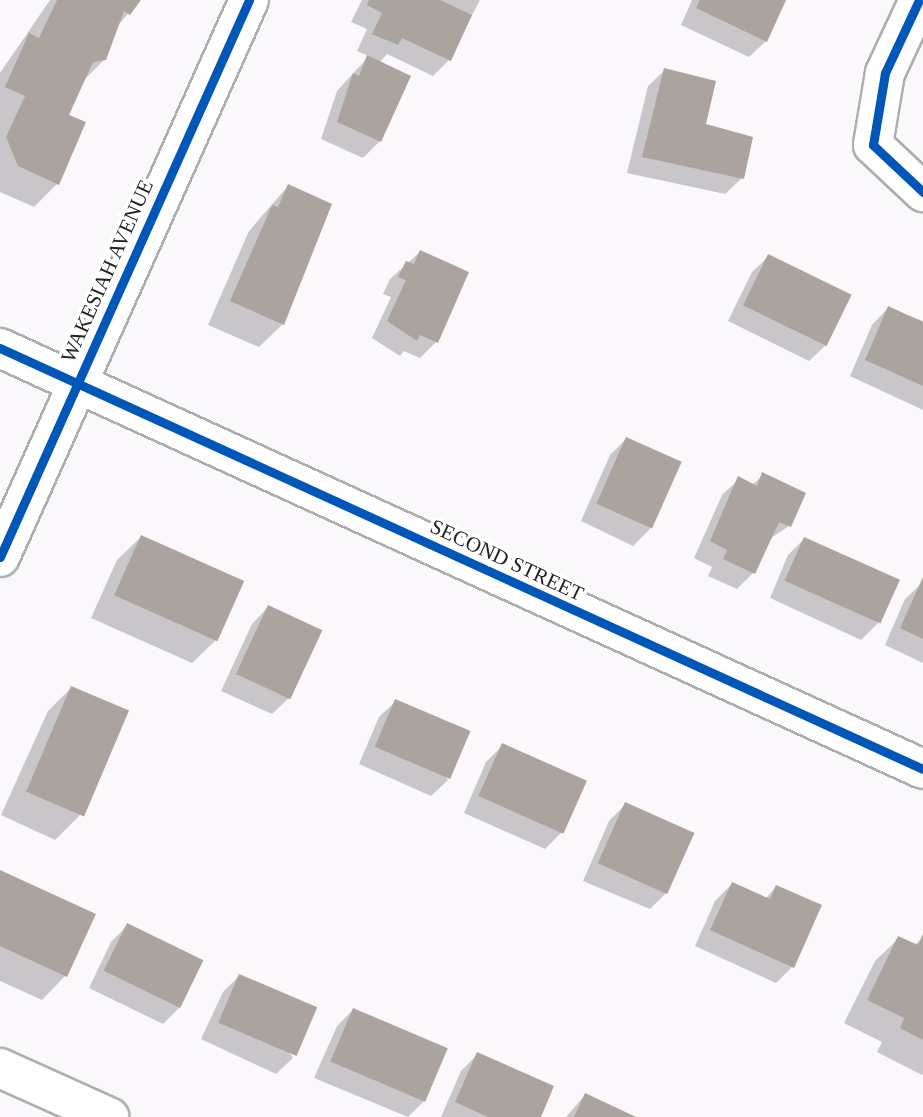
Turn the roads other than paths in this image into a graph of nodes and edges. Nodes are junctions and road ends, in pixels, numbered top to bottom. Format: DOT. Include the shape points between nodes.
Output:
graph roads {
  1 [pos="248,0"];
  2 [pos="919,0"];
  3 [pos="923,192"];
  4 [pos="0,348"];
  5 [pos="77,383"];
  6 [pos="0,557"];
  7 [pos="923,769"];
  8 [pos="0,1068"];
  9 [pos="109,1117"];
  1 -- 5 [label="street, WAKESIAH AVENUE"];
  2 -- 3 [label="street" via="885,73 873,145"];
  4 -- 5 [label="street, SECOND STREET"];
  5 -- 6 [label="street, WAKESIAH AVENUE"];
  5 -- 7 [label="street, SECOND STREET"];
  8 -- 9 [label="street"];
}
